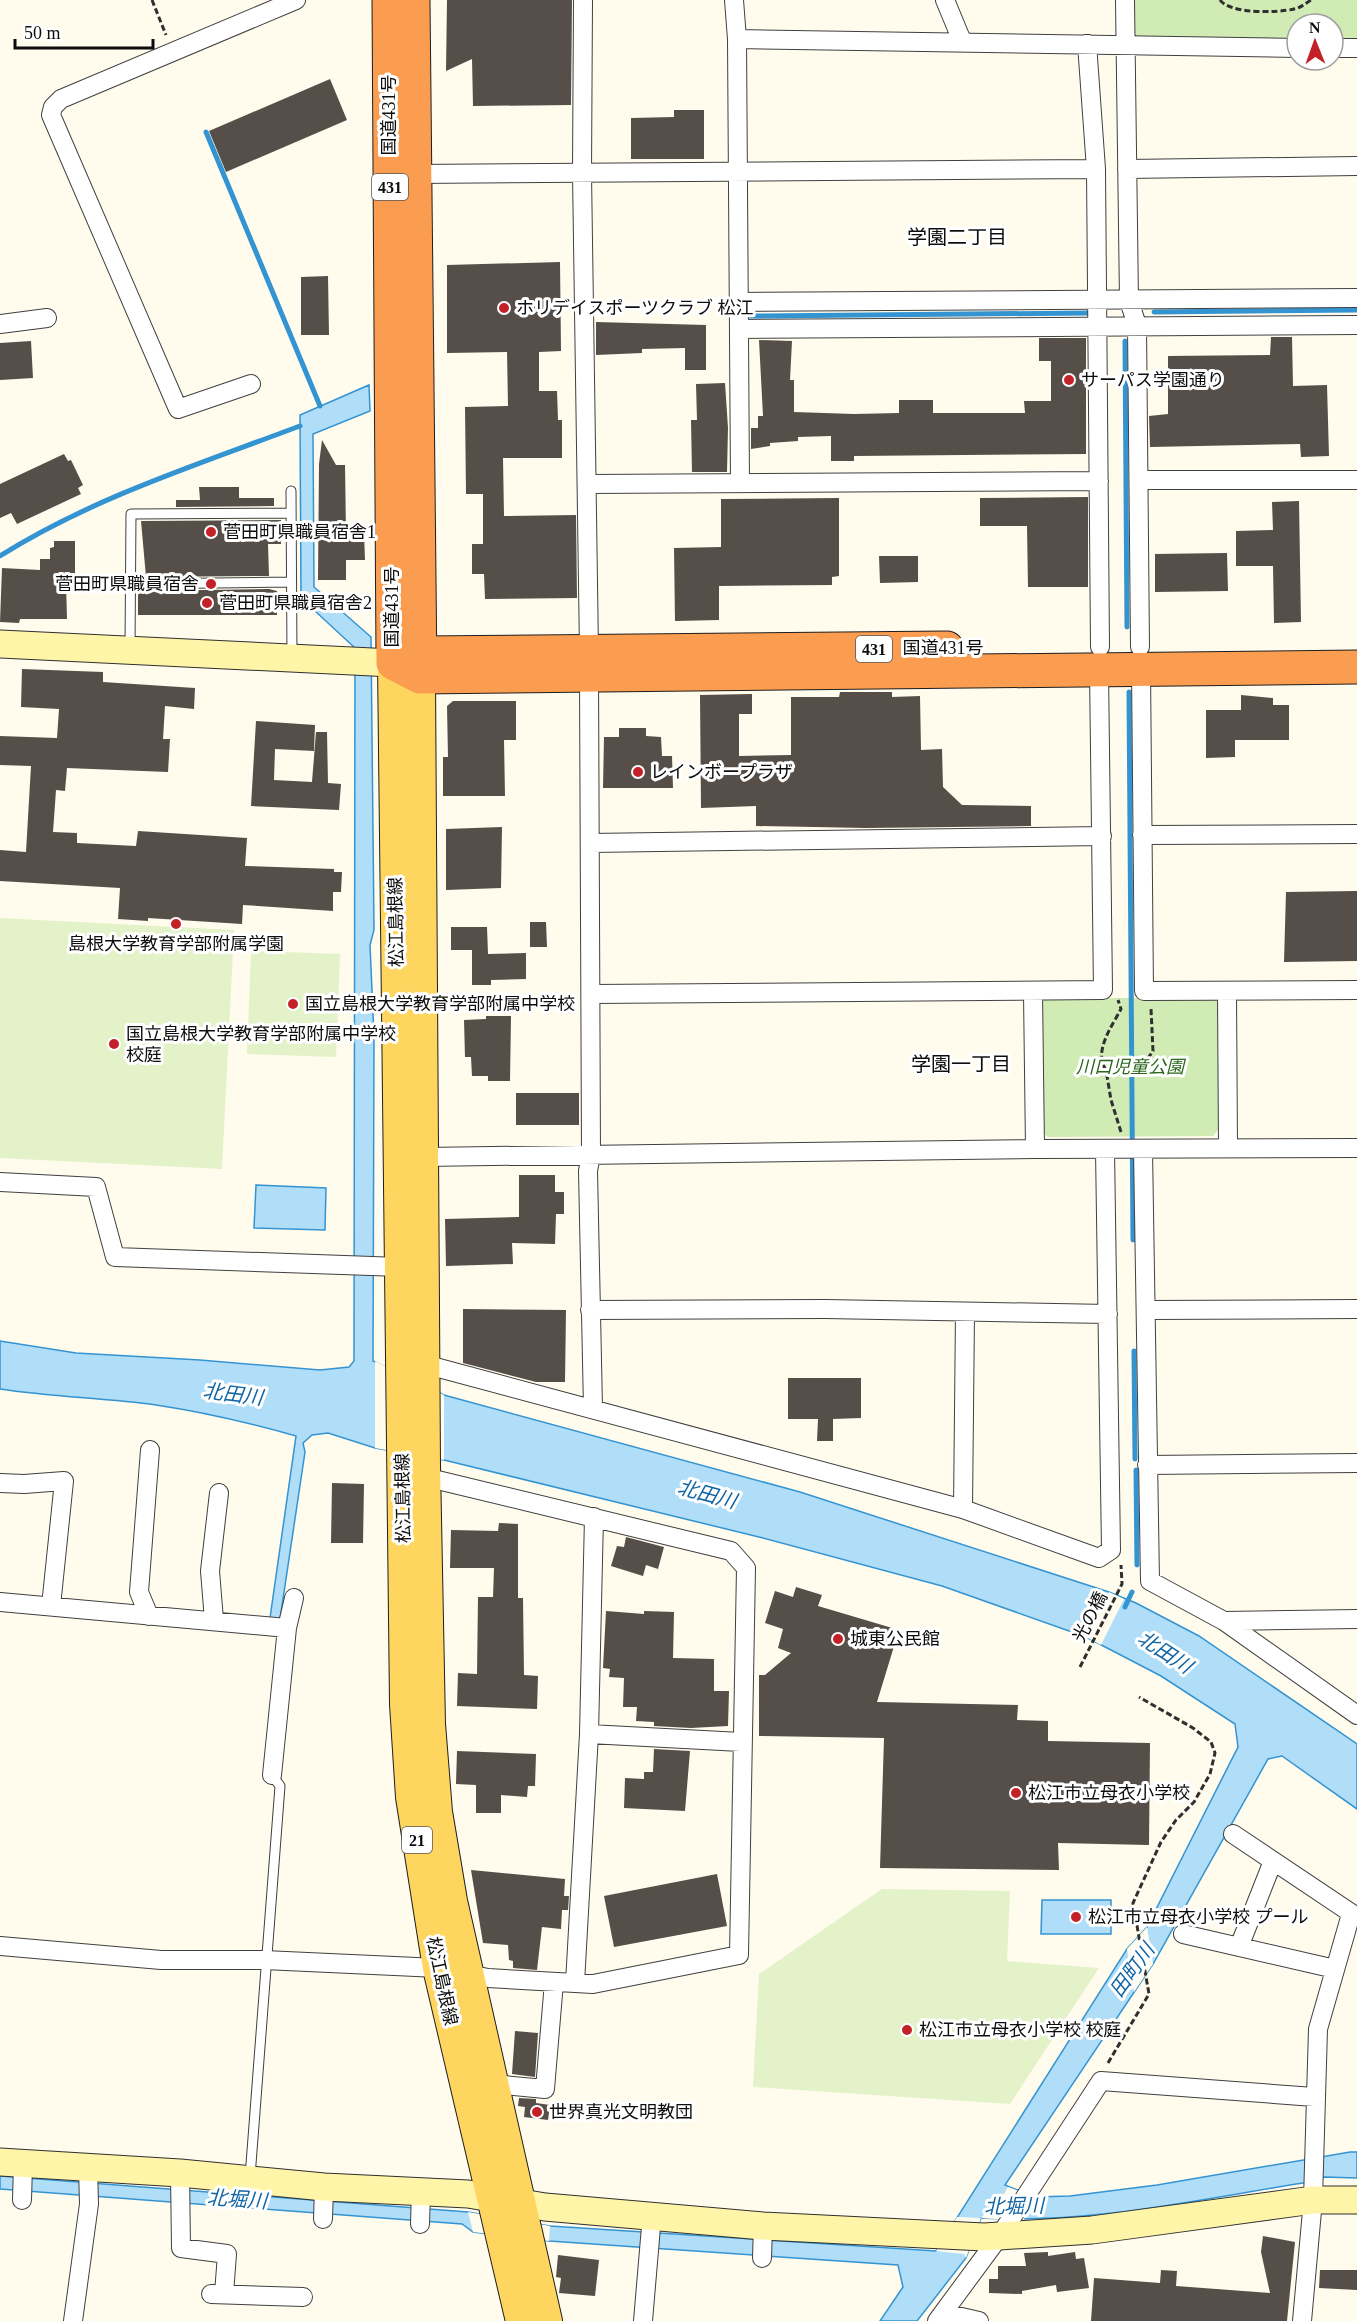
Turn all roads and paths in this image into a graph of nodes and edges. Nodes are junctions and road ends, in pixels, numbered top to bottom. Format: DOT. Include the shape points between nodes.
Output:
graph roads {
  1 [pos="152,0"];
  2 [pos="296,0"];
  3 [pos="389,0"];
  4 [pos="413,0"];
  5 [pos="583,0"];
  6 [pos="734,0"];
  7 [pos="945,0"];
  8 [pos="1125,0"];
  9 [pos="1220,0"];
  10 [pos="1311,0"];
  11 [pos="737,39"];
  12 [pos="962,41"];
  13 [pos="1087,44"];
  14 [pos="1125,47"];
  15 [pos="1285,48"];
  16 [pos="173,52"];
  17 [pos="1357,166"];
  18 [pos="1096,169"];
  19 [pos="1127,169"];
  20 [pos="738,170"];
  21 [pos="582,172"];
  22 [pos="414,174"];
  23 [pos="1357,298"];
  24 [pos="1097,300"];
  25 [pos="1129,301"];
  26 [pos="740,302"];
  27 [pos="47,318"];
  28 [pos="0,324"];
  29 [pos="1137,324"];
  30 [pos="1357,325"];
  31 [pos="1096,326"];
  32 [pos="739,329"];
  33 [pos="404,373"];
  34 [pos="251,384"];
  35 [pos="1140,480"];
  36 [pos="1357,480"];
  37 [pos="1099,481"];
  38 [pos="740,483"];
  39 [pos="588,484"];
  40 [pos="291,491"];
  41 [pos="291,513"];
  42 [pos="291,582"];
  43 [pos="130,584"];
  44 [pos="0,644"];
  45 [pos="1357,645"];
  46 [pos="130,650"];
  47 [pos="1100,658"];
  48 [pos="1141,658"];
  49 [pos="292,659"];
  50 [pos="589,663"];
  51 [pos="411,664"];
  52 [pos="1357,667"];
  53 [pos="1357,834"];
  54 [pos="1142,835"];
  55 [pos="1102,836"];
  56 [pos="590,843"];
  57 [pos="1357,990"];
  58 [pos="1144,991"];
  59 [pos="1227,992"];
  60 [pos="1032,993"];
  61 [pos="592,994"];
  62 [pos="1132,1146"];
  63 [pos="1228,1148"];
  64 [pos="1357,1148"];
  65 [pos="1035,1149"];
  66 [pos="1105,1150"];
  67 [pos="591,1154"];
  68 [pos="423,1156"];
  69 [pos="0,1182"];
  70 [pos="387,1267"];
  71 [pos="1357,1309"];
  72 [pos="590,1310"];
  73 [pos="1147,1310"];
  74 [pos="965,1312"];
  75 [pos="1108,1314"];
  76 [pos="417,1371"];
  77 [pos="593,1408"];
  78 [pos="150,1450"];
  79 [pos="1357,1463"];
  80 [pos="1147,1465"];
  81 [pos="418,1467"];
  82 [pos="0,1483"];
  83 [pos="219,1493"];
  84 [pos="963,1509"];
  85 [pos="594,1517"];
  86 [pos="1122,1584"];
  87 [pos="294,1598"];
  88 [pos="0,1602"];
  89 [pos="51,1606"];
  90 [pos="149,1616"];
  91 [pos="1357,1619"];
  92 [pos="214,1620"];
  93 [pos="1224,1621"];
  94 [pos="287,1628"];
  95 [pos="1080,1667"];
  96 [pos="1139,1696"];
  97 [pos="1357,1715"];
  98 [pos="589,1734"];
  99 [pos="741,1742"];
  100 [pos="272,1775"];
  101 [pos="1233,1834"];
  102 [pos="1273,1861"];
  103 [pos="1354,1916"];
  104 [pos="1183,1934"];
  105 [pos="0,1946"];
  106 [pos="1239,1947"];
  107 [pos="264,1960"];
  108 [pos="438,1968"];
  109 [pos="1335,1969"];
  110 [pos="467,1974"];
  111 [pos="554,1982"];
  112 [pos="576,1983"];
  113 [pos="1104,2070"];
  114 [pos="493,2084"];
  115 [pos="1314,2097"];
  116 [pos="15,2168"];
  117 [pos="249,2182"];
  118 [pos="88,2183"];
  119 [pos="180,2188"];
  120 [pos="1314,2191"];
  121 [pos="324,2193"];
  122 [pos="421,2199"];
  123 [pos="22,2200"];
  124 [pos="1357,2200"];
  125 [pos="323,2219"];
  126 [pos="511,2219"];
  127 [pos="651,2222"];
  128 [pos="420,2224"];
  129 [pos="763,2231"];
  130 [pos="998,2232"];
  131 [pos="762,2258"];
  132 [pos="303,2297"];
  133 [pos="940,2317"];
  134 [pos="73,2321"];
  135 [pos="521,2321"];
  136 [pos="547,2321"];
  137 [pos="643,2321"];
  138 [pos="980,2321"];
  139 [pos="1302,2321"];
  1 -- 16 [label="path"];
  2 -- 16 [label="street"];
  3 -- 33 [label="highway, 国道431号 / 431"];
  4 -- 22 [label="highway, 国道431号 / 431"];
  5 -- 21 [label="street"];
  6 -- 11 [label="street"];
  7 -- 12 [label="street"];
  8 -- 14 [label="street"];
  9 -- 10 [label="path" via="1240,11 1292,10"];
  11 -- 12 [label="street"];
  11 -- 20 [label="street"];
  12 -- 13 [label="street"];
  13 -- 14 [label="street"];
  13 -- 18 [label="street"];
  14 -- 15 [label="street"];
  14 -- 19 [label="street"];
  16 -- 34 [label="street" via="61,99 53,106 51,116 178,410"];
  17 -- 19 [label="street"];
  18 -- 20 [label="street"];
  18 -- 24 [label="street"];
  19 -- 25 [label="street"];
  20 -- 21 [label="street"];
  20 -- 26 [label="street"];
  21 -- 22 [label="street"];
  21 -- 39 [label="street"];
  22 -- 33 [label="highway, 国道431号 / 431"];
  23 -- 25 [label="street"];
  24 -- 25 [label="street"];
  24 -- 26 [label="street"];
  24 -- 31 [label="street"];
  25 -- 29 [label="street"];
  26 -- 32 [label="street"];
  27 -- 28 [label="street"];
  29 -- 30 [label="street"];
  29 -- 31 [label="street"];
  29 -- 35 [label="street"];
  31 -- 32 [label="street"];
  31 -- 37 [label="street"];
  32 -- 38 [label="street"];
  33 -- 51 [label="highway, 国道431号 / 431"];
  35 -- 36 [label="street"];
  35 -- 48 [label="street"];
  37 -- 38 [label="street"];
  37 -- 47 [label="street"];
  38 -- 39 [label="street"];
  39 -- 50 [label="street"];
  40 -- 41 [label="lane"];
  41 -- 42 [label="lane"];
  41 -- 43 [label="lane" via="131,514"];
  42 -- 43 [label="lane"];
  42 -- 49 [label="lane"];
  43 -- 46 [label="lane"];
  44 -- 46 [label="street"];
  45 -- 48 [label="highway, 国道431号 / 431"];
  46 -- 49 [label="street"];
  47 -- 48 [label="highway, 国道431号 / 431"];
  47 -- 50 [label="highway, 国道431号 / 431"];
  47 -- 55 [label="street"];
  48 -- 52 [label="highway, 国道431号 / 431"];
  48 -- 54 [label="street"];
  49 -- 51 [label="street"];
  50 -- 51 [label="highway, 国道431号 / 431"];
  50 -- 51 [label="highway, 国道431号 / 431" via="552,652"];
  50 -- 56 [label="street"];
  51 -- 68 [label="main road, 松江島根線 / 21"];
  51 -- 70 [label="main road, 松江島根線 / 21"];
  53 -- 54 [label="street"];
  54 -- 58 [label="street"];
  55 -- 56 [label="street"];
  55 -- 60 [label="street" via="1103,990"];
  56 -- 61 [label="street"];
  57 -- 59 [label="street"];
  58 -- 59 [label="street"];
  58 -- 62 [label="path" via="1152,1011 1153,1051 1146,1061 1106,1070 1111,1100"];
  59 -- 63 [label="street"];
  60 -- 61 [label="street"];
  60 -- 65 [label="street"];
  61 -- 67 [label="street"];
  62 -- 63 [label="street"];
  62 -- 66 [label="street"];
  62 -- 73 [label="street"];
  63 -- 64 [label="street"];
  65 -- 66 [label="street"];
  65 -- 67 [label="street"];
  66 -- 75 [label="street"];
  67 -- 68 [label="street"];
  67 -- 72 [label="street"];
  68 -- 76 [label="main road, 松江島根線 / 21"];
  69 -- 70 [label="street" via="96,1187 115,1257"];
  70 -- 76 [label="main road, 松江島根線 / 21"];
  71 -- 73 [label="street"];
  72 -- 74 [label="street"];
  72 -- 77 [label="street"];
  73 -- 80 [label="street"];
  74 -- 75 [label="street"];
  74 -- 84 [label="street"];
  75 -- 84 [label="street" via="1111,1550 1099,1558"];
  76 -- 77 [label="street"];
  76 -- 81 [label="main road, 松江島根線 / 21"];
  77 -- 84 [label="street"];
  78 -- 90 [label="street" via="139,1592"];
  79 -- 80 [label="street"];
  80 -- 93 [label="street" via="1150,1581"];
  81 -- 85 [label="street"];
  81 -- 108 [label="main road, 松江島根線 / 21" via="405,1704 411,1797"];
  81 -- 110 [label="main road, 松江島根線 / 21" via="437,1812"];
  82 -- 89 [label="street" via="64,1481"];
  83 -- 92 [label="street" via="210,1571"];
  85 -- 98 [label="street"];
  85 -- 99 [label="street" via="731,1551 746,1568"];
  86 -- 95 [label="path, 光の橋"];
  87 -- 94 [label="street"];
  88 -- 89 [label="street"];
  89 -- 90 [label="street"];
  90 -- 92 [label="street"];
  91 -- 93 [label="street"];
  92 -- 94 [label="street"];
  93 -- 97 [label="street"];
  94 -- 100 [label="street"];
  96 -- 113 [label="path" via="1193,1728 1211,1742 1215,1753 1210,1774 1194,1802 1161,1842 1133,1903 1149,1994"];
  98 -- 99 [label="street"];
  98 -- 112 [label="street"];
  99 -- 112 [label="street" via="739,1955 593,1984"];
  100 -- 107 [label="lane" via="280,1786"];
  101 -- 102 [label="street"];
  102 -- 103 [label="street"];
  102 -- 106 [label="street"];
  103 -- 109 [label="street"];
  104 -- 106 [label="street"];
  105 -- 107 [label="street" via="161,1960"];
  106 -- 109 [label="street"];
  107 -- 108 [label="street"];
  107 -- 117 [label="lane"];
  108 -- 110 [label="street"];
  108 -- 126 [label="main road, 松江島根線 / 21"];
  109 -- 115 [label="street" via="1318,2029"];
  110 -- 111 [label="street"];
  110 -- 114 [label="main road, 松江島根線 / 21"];
  111 -- 112 [label="street"];
  111 -- 114 [label="street" via="545,2089"];
  114 -- 126 [label="main road, 松江島根線 / 21"];
  115 -- 120 [label="street"];
  115 -- 130 [label="street" via="1101,2081"];
  116 -- 118 [label="street"];
  116 -- 123 [label="street"];
  117 -- 119 [label="street"];
  117 -- 121 [label="street"];
  118 -- 119 [label="street"];
  118 -- 134 [label="street"];
  119 -- 132 [label="street" via="181,2248 227,2254 218,2294"];
  120 -- 124 [label="street"];
  120 -- 130 [label="street" via="1092,2230"];
  120 -- 139 [label="street"];
  121 -- 122 [label="street"];
  121 -- 125 [label="street"];
  122 -- 126 [label="street" via="468,2194"];
  122 -- 128 [label="street"];
  126 -- 127 [label="street"];
  126 -- 135 [label="main road, 松江島根線 / 21"];
  126 -- 136 [label="main road, 松江島根線 / 21"];
  127 -- 129 [label="street"];
  127 -- 137 [label="street"];
  129 -- 130 [label="street" via="943,2235"];
  129 -- 131 [label="street"];
  130 -- 133 [label="street"];
  133 -- 138 [label="street"];
}
